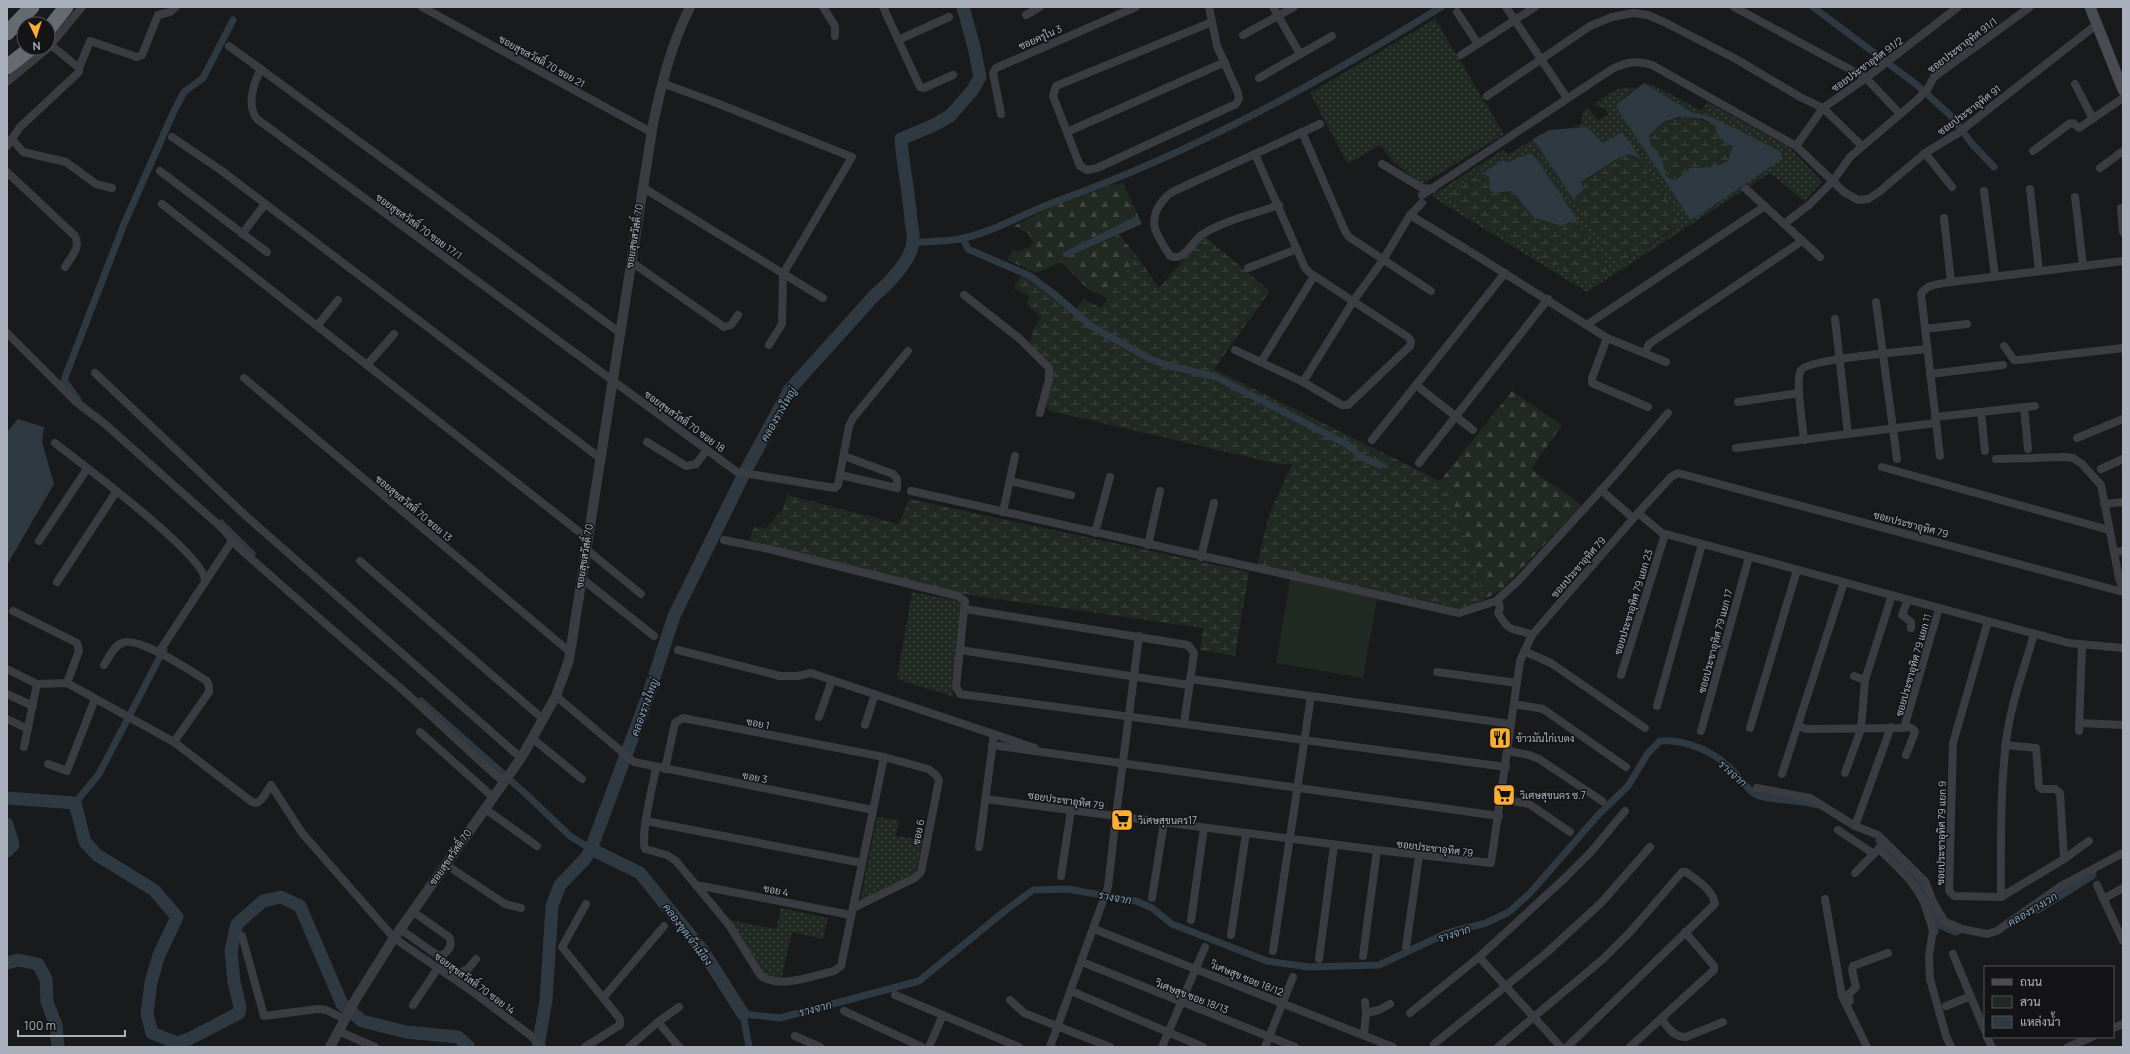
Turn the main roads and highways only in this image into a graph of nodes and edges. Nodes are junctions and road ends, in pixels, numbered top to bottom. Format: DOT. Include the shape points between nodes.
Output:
graph roads {
  1 [pos="32,7"];
  2 [pos="66,7"];
  3 [pos="2090,7"];
  4 [pos="56,26"];
  5 [pos="7,33"];
  6 [pos="20,56"];
  7 [pos="7,66"];
  8 [pos="2123,90"];
  1 -- 5 [label="highway"];
  2 -- 4 [label="highway"];
  3 -- 8 [label="main road"];
  6 -- 7 [label="highway"];
}
